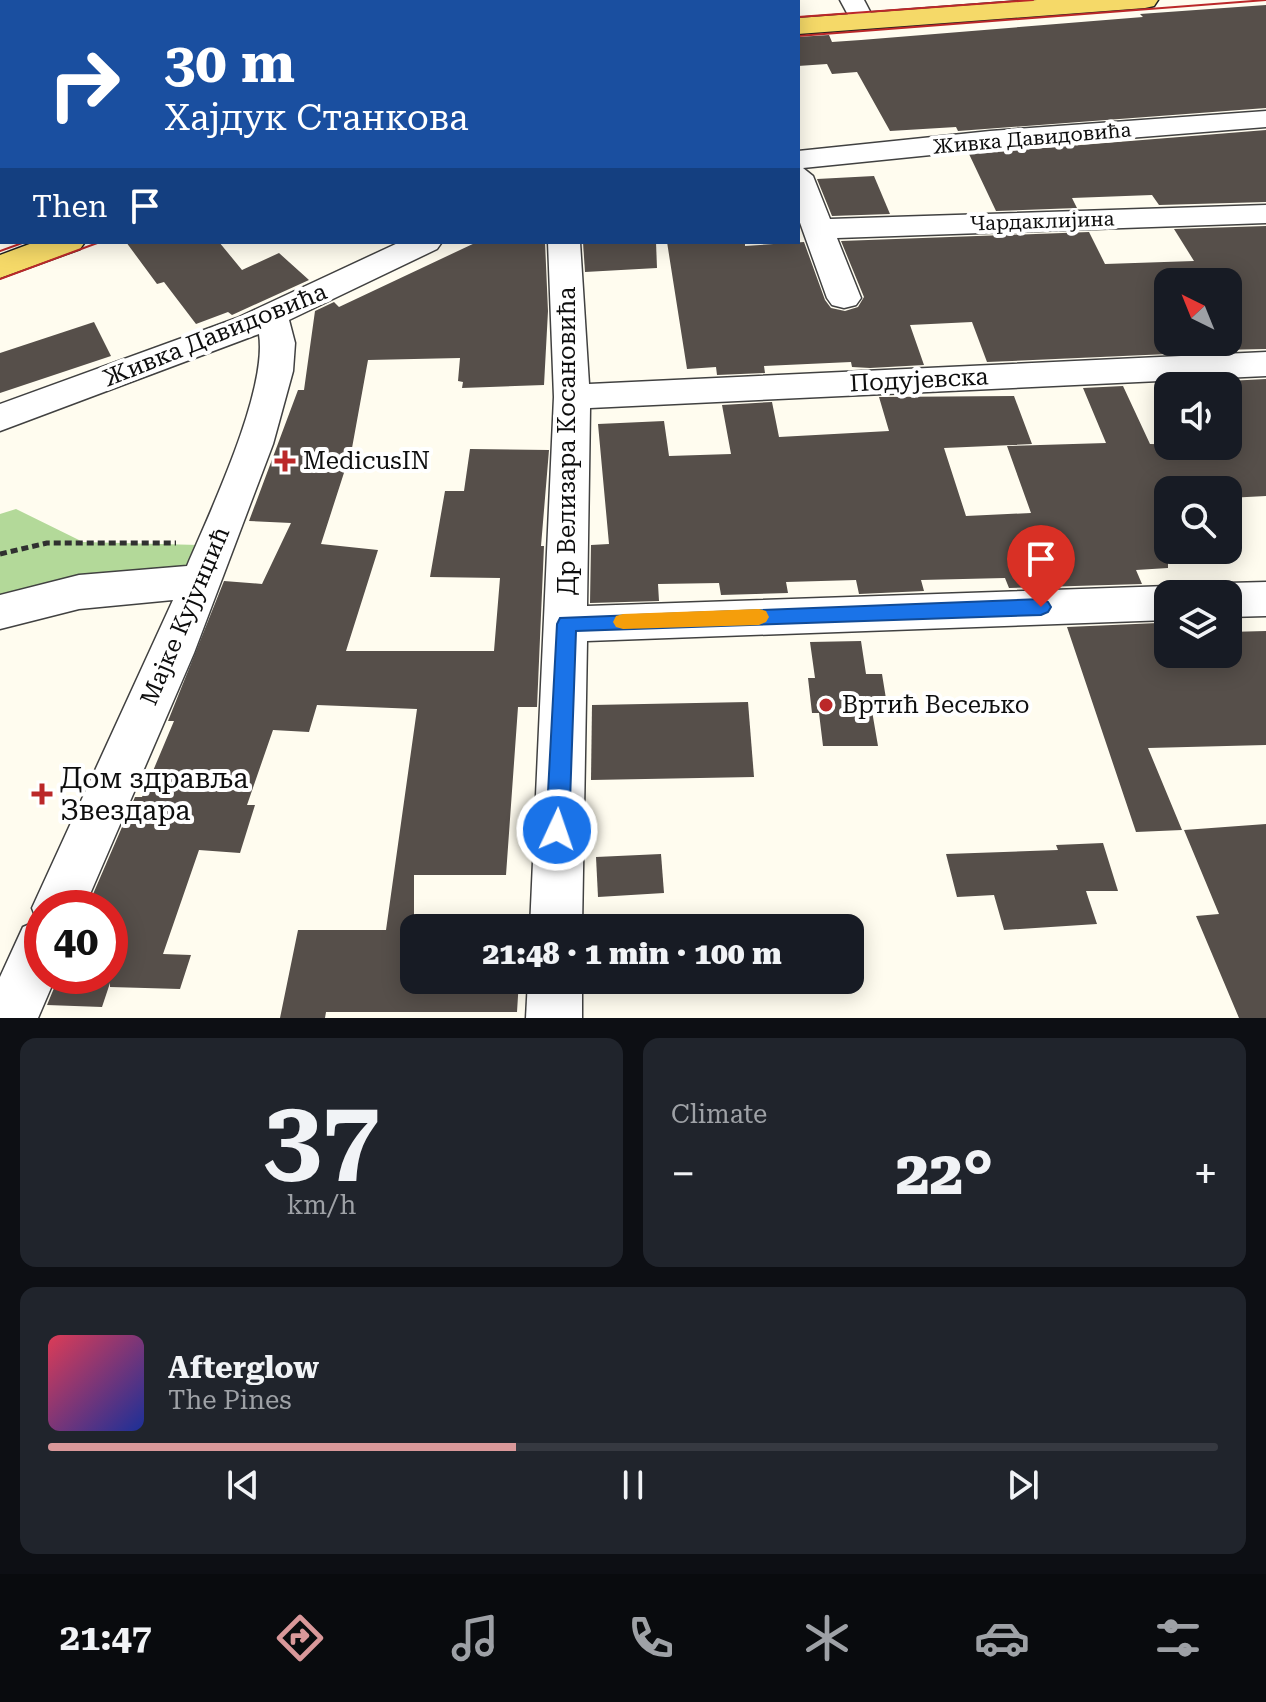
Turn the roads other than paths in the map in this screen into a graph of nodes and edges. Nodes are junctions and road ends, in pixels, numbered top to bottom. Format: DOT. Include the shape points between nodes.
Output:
graph roads {
  1 [pos="1145,0"];
  2 [pos="858,11"];
  3 [pos="800,26"];
  4 [pos="1266,119"];
  5 [pos="800,160"];
  6 [pos="800,181"];
  7 [pos="1266,214"];
  8 [pos="818,229"];
  9 [pos="63,244"];
  10 [pos="422,244"];
  11 [pos="564,244"];
  12 [pos="0,267"];
  13 [pos="844,298"];
  14 [pos="270,317"];
  15 [pos="1266,364"];
  16 [pos="572,397"];
  17 [pos="5,416"];
  18 [pos="209,562"];
  19 [pos="1266,599"];
  20 [pos="1242,600"];
  21 [pos="1154,603"];
  22 [pos="0,612"];
  23 [pos="567,624"];
  24 [pos="66,890"];
  25 [pos="557,914"];
  26 [pos="24,986"];
  27 [pos="555,994"];
  28 [pos="10,1018"];
  29 [pos="554,1018"];
  1 -- 2 [label="main road"];
  2 -- 3 [label="main road"];
  4 -- 5 [label="street, Живка Давидовића"];
  6 -- 8 [label="street"];
  7 -- 8 [label="street, Чардаклијина"];
  8 -- 13 [label="street"];
  9 -- 12 [label="main road"];
  10 -- 14 [label="street, Живка Давидовића"];
  11 -- 16 [label="street, Др Велизара Косановића"];
  14 -- 17 [label="street, Живка Давидовића"];
  14 -- 18 [label="street, Мајке Кујунџић" via="278,349 268,399"];
  15 -- 16 [label="street, Подујевска"];
  16 -- 23 [label="street, Др Велизара Косановића"];
  18 -- 22 [label="street"];
  18 -- 24 [label="street, Мајке Кујунџић"];
  19 -- 20 [label="street"];
  21 -- 23 [label="street"];
  23 -- 25 [label="street, Др Велизара Косановића"];
  26 -- 28 [label="street"];
  27 -- 29 [label="street"];
}
